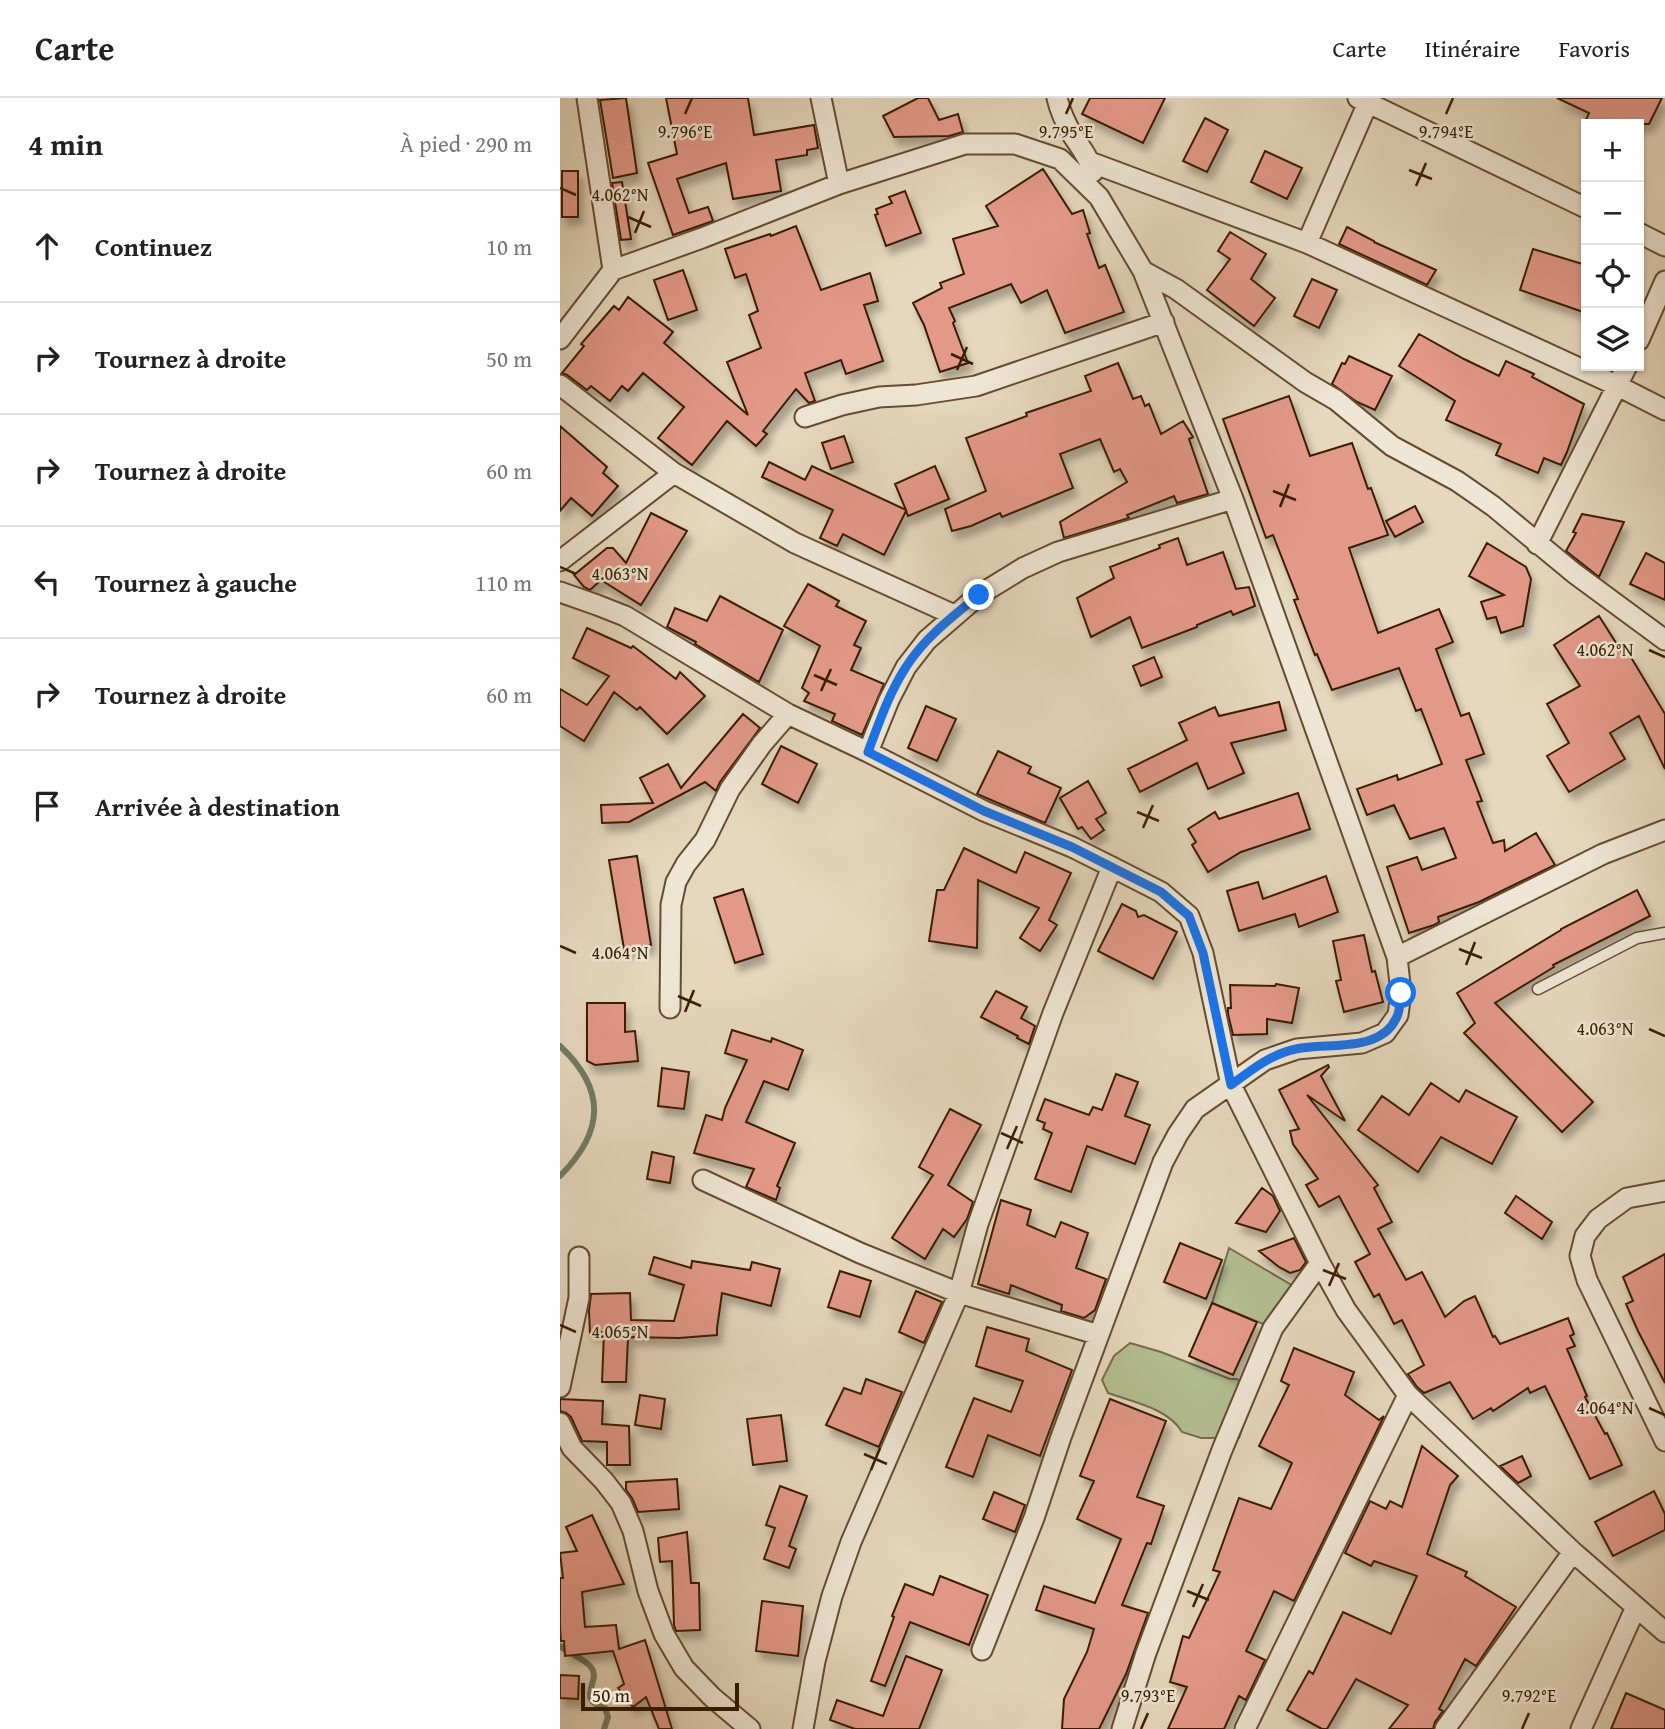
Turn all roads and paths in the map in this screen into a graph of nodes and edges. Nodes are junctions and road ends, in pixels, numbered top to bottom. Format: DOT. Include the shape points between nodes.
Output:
graph roads {
  1 [pos="587,98"];
  2 [pos="821,98"];
  3 [pos="1058,98"];
  4 [pos="1365,100"];
  5 [pos="1090,162"];
  6 [pos="839,184"];
  7 [pos="1099,197"];
  8 [pos="1581,206"];
  9 [pos="1644,236"];
  10 [pos="1307,243"];
  11 [pos="1665,246"];
  12 [pos="613,270"];
  13 [pos="1143,271"];
  14 [pos="1665,281"];
  15 [pos="1164,322"];
  16 [pos="1644,329"];
  17 [pos="560,339"];
  18 [pos="1625,371"];
  19 [pos="560,385"];
  20 [pos="1618,386"];
  21 [pos="1665,410"];
  22 [pos="805,417"];
  23 [pos="674,473"];
  24 [pos="1233,499"];
  25 [pos="1537,544"];
  26 [pos="560,561"];
  27 [pos="560,592"];
  28 [pos="954,615"];
  29 [pos="1665,640"];
  30 [pos="788,714"];
  31 [pos="868,752"];
  32 [pos="1665,830"];
  33 [pos="1112,867"];
  34 [pos="1665,933"];
  35 [pos="1397,957"];
  36 [pos="1538,989"];
  37 [pos="670,1008"];
  38 [pos="1231,1085"];
  39 [pos="703,1180"];
  40 [pos="1665,1191"];
  41 [pos="579,1256"];
  42 [pos="1320,1263"];
  43 [pos="959,1293"];
  44 [pos="1098,1335"];
  45 [pos="560,1387"];
  46 [pos="1408,1395"];
  47 [pos="560,1423"];
  48 [pos="1665,1441"];
  49 [pos="1573,1552"];
  50 [pos="1636,1607"];
  51 [pos="1665,1632"];
  52 [pos="982,1650"];
  53 [pos="750,1729"];
  54 [pos="803,1729"];
  55 [pos="1122,1729"];
  56 [pos="1245,1729"];
  57 [pos="1445,1729"];
  58 [pos="1581,1729"];
  1 -- 12 [label="street"];
  2 -- 6 [label="street"];
  3 -- 5 [label="street" via="1073,136"];
  4 -- 8 [label="street"];
  4 -- 10 [label="street"];
  5 -- 7 [label="street"];
  5 -- 10 [label="street"];
  6 -- 7 [label="street" via="965,144 1015,144 1060,159"];
  6 -- 12 [label="street"];
  7 -- 13 [label="street"];
  9 -- 11 [label="street"];
  10 -- 20 [label="street"];
  12 -- 17 [label="street"];
  13 -- 15 [label="street"];
  13 -- 25 [label="street" via="1336,400 1392,446 1457,481"];
  14 -- 16 [label="street"];
  15 -- 22 [label="street" via="976,386 880,397"];
  15 -- 24 [label="street"];
  18 -- 20 [label="street"];
  19 -- 23 [label="street"];
  20 -- 21 [label="street"];
  20 -- 25 [label="street"];
  23 -- 26 [label="street"];
  23 -- 28 [label="street" via="794,543"];
  24 -- 28 [label="street" via="1058,552 1023,568"];
  24 -- 35 [label="street"];
  25 -- 29 [label="street"];
  27 -- 30 [label="street" via="625,617"];
  28 -- 31 [label="street" via="906,667"];
  30 -- 31 [label="street"];
  30 -- 37 [label="street" via="730,789 705,840 676,882 671,905"];
  31 -- 33 [label="street" via="984,811"];
  32 -- 35 [label="street" via="1602,854"];
  33 -- 38 [label="street" via="1161,892 1189,916 1203,953"];
  33 -- 43 [label="street" via="1053,1013 978,1224"];
  34 -- 36 [label="lane" via="1637,939"];
  35 -- 38 [label="street" via="1398,1015 1385,1034 1362,1043 1297,1049 1265,1060"];
  38 -- 42 [label="street"];
  38 -- 44 [label="street" via="1195,1110 1173,1143"];
  39 -- 43 [label="street"];
  40 -- 48 [label="street" via="1627,1198 1598,1219 1585,1236 1580,1256 1587,1280"];
  41 -- 45 [label="street" via="579,1298"];
  42 -- 46 [label="street" via="1346,1310"];
  42 -- 55 [label="street" via="1273,1328 1222,1450"];
  43 -- 44 [label="street"];
  43 -- 54 [label="street" via="832,1595"];
  44 -- 52 [label="street"];
  46 -- 49 [label="street"];
  46 -- 56 [label="street"];
  47 -- 53 [label="street" via="572,1448 621,1503 664,1634 684,1668"];
  49 -- 50 [label="street"];
  49 -- 57 [label="street"];
  50 -- 51 [label="street"];
  50 -- 58 [label="street"];
}
